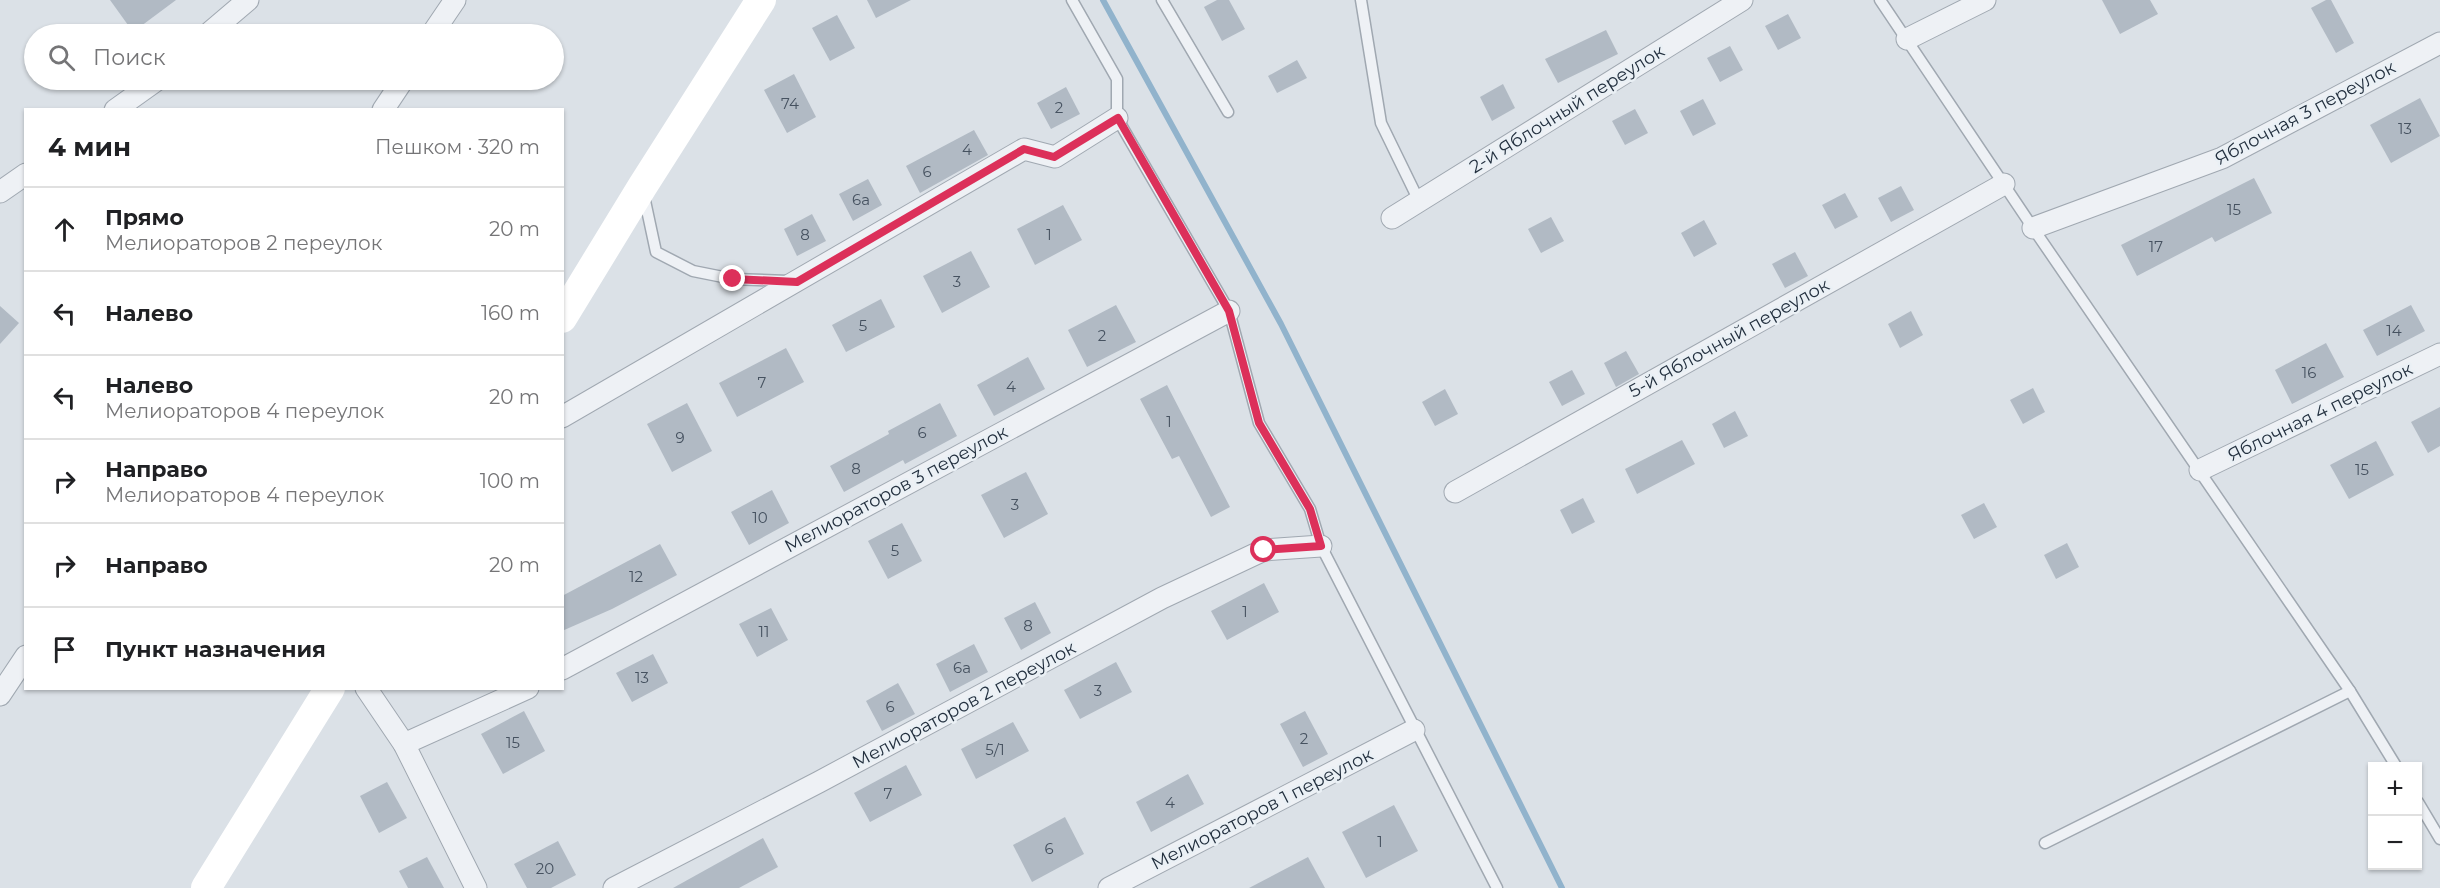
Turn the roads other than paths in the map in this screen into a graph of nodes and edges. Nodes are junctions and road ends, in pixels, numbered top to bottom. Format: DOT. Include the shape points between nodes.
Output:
graph roads {
  1 [pos="248,0"];
  2 [pos="455,0"];
  3 [pos="761,0"];
  4 [pos="1072,0"];
  5 [pos="1361,0"];
  6 [pos="1742,0"];
  7 [pos="1881,0"];
  8 [pos="1985,0"];
  9 [pos="1165,1"];
  10 [pos="220,24"];
  11 [pos="439,24"];
  12 [pos="1907,39"];
  13 [pos="2440,43"];
  14 [pos="143,90"];
  15 [pos="396,90"];
  16 [pos="118,108"];
  17 [pos="384,108"];
  18 [pos="1228,112"];
  19 [pos="1118,118"];
  20 [pos="24,175"];
  21 [pos="2004,184"];
  22 [pos="642,187"];
  23 [pos="0,192"];
  24 [pos="1419,201"];
  25 [pos="1392,218"];
  26 [pos="2033,228"];
  27 [pos="797,282"];
  28 [pos="1229,311"];
  29 [pos="564,315"];
  30 [pos="2440,354"];
  31 [pos="564,416"];
  32 [pos="2200,470"];
  33 [pos="1455,492"];
  34 [pos="1321,546"];
  35 [pos="24,659"];
  36 [pos="564,668"];
  37 [pos="329,690"];
  38 [pos="367,690"];
  39 [pos="524,690"];
  40 [pos="2350,691"];
  41 [pos="0,694"];
  42 [pos="1414,730"];
  43 [pos="404,744"];
  44 [pos="2394,762"];
  45 [pos="2422,809"];
  46 [pos="2440,839"];
  47 [pos="2045,843"];
  48 [pos="206,888"];
  49 [pos="476,888"];
  50 [pos="614,888"];
  51 [pos="1109,888"];
  52 [pos="1497,888"];
  1 -- 10 [label="street"];
  2 -- 11 [label="street"];
  3 -- 22 [label="street"];
  4 -- 19 [label="lane" via="1117,79"];
  5 -- 24 [label="lane" via="1381,123"];
  6 -- 24 [label="street, 2-й Яблочный переулок"];
  7 -- 12 [label="lane"];
  8 -- 12 [label="street"];
  9 -- 18 [label="lane"];
  12 -- 21 [label="lane"];
  13 -- 26 [label="street, Яблочная 3 переулок" via="2222,158"];
  14 -- 16 [label="street"];
  15 -- 17 [label="street"];
  19 -- 27 [label="street" via="1054,157 1024,149"];
  19 -- 28 [label="lane"];
  20 -- 23 [label="street"];
  21 -- 26 [label="lane"];
  21 -- 33 [label="street, 5-й Яблочный переулок"];
  22 -- 27 [label="lane" via="656,252 693,271 733,279"];
  22 -- 29 [label="street"];
  24 -- 25 [label="street, 2-й Яблочный переулок"];
  26 -- 32 [label="lane"];
  27 -- 31 [label="street"];
  28 -- 34 [label="lane" via="1259,423 1310,509"];
  28 -- 36 [label="street, Мелиораторов 3 переулок"];
  30 -- 32 [label="street, Яблочная 4 переулок"];
  32 -- 40 [label="lane"];
  34 -- 42 [label="lane"];
  34 -- 50 [label="street, Мелиораторов 2 переулок" via="1264,550 1172,593"];
  35 -- 41 [label="street"];
  37 -- 48 [label="street"];
  38 -- 43 [label="street"];
  39 -- 43 [label="street"];
  40 -- 44 [label="lane"];
  40 -- 47 [label="lane"];
  42 -- 51 [label="street, Мелиораторов 1 переулок"];
  42 -- 52 [label="lane"];
  43 -- 49 [label="street"];
  45 -- 46 [label="lane"];
}
